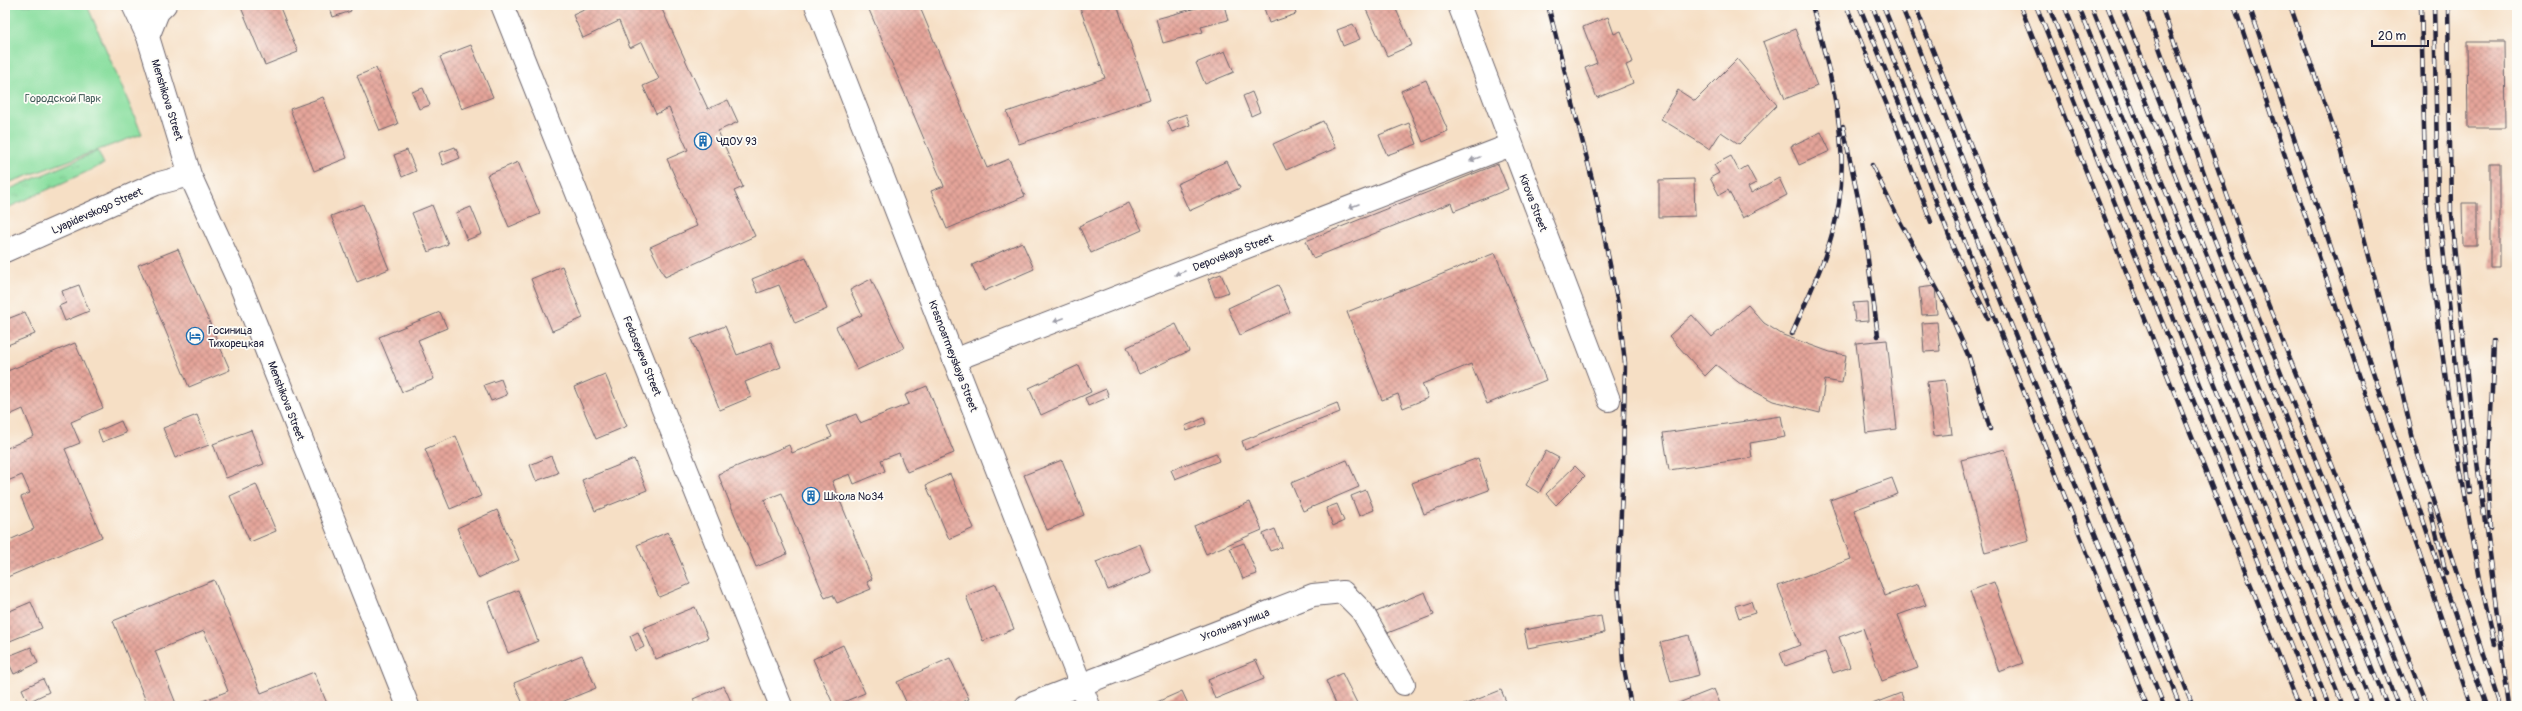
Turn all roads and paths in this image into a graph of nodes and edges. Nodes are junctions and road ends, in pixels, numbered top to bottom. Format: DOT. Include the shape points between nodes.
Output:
graph roads {
  1 [pos="133,5"];
  2 [pos="165,5"];
  3 [pos="502,5"];
  4 [pos="816,5"];
  5 [pos="1459,5"];
  6 [pos="148,38"];
  7 [pos="1511,145"];
  8 [pos="190,176"];
  9 [pos="5,251"];
  10 [pos="954,360"];
  11 [pos="1609,400"];
  12 [pos="1404,684"];
  13 [pos="1080,685"];
  14 [pos="408,706"];
  15 [pos="781,706"];
  16 [pos="1026,706"];
  17 [pos="1089,706"];
  1 -- 6 [label="street, Menshikova Street"];
  2 -- 6 [label="street" via="158,12"];
  3 -- 15 [label="street, Fedoseyeva Street"];
  4 -- 10 [label="street, Krasnoarmeyskaya Street"];
  5 -- 7 [label="street, Kirova Street"];
  6 -- 8 [label="street, Menshikova Street"];
  7 -- 10 [label="street, Depovskaya Street, one-way"];
  7 -- 11 [label="street, Kirova Street"];
  8 -- 9 [label="street, Lyapidevskogo Street" via="156,184"];
  8 -- 14 [label="street, Menshikova Street" via="241,286"];
  10 -- 13 [label="street, Krasnoarmeyskaya Street"];
  12 -- 13 [label="street, Угольная улица" via="1362,612 1343,592 1313,595"];
  13 -- 16 [label="street, Угольная улица"];
  13 -- 17 [label="street, Krasnoarmeyskaya Street"];
}
